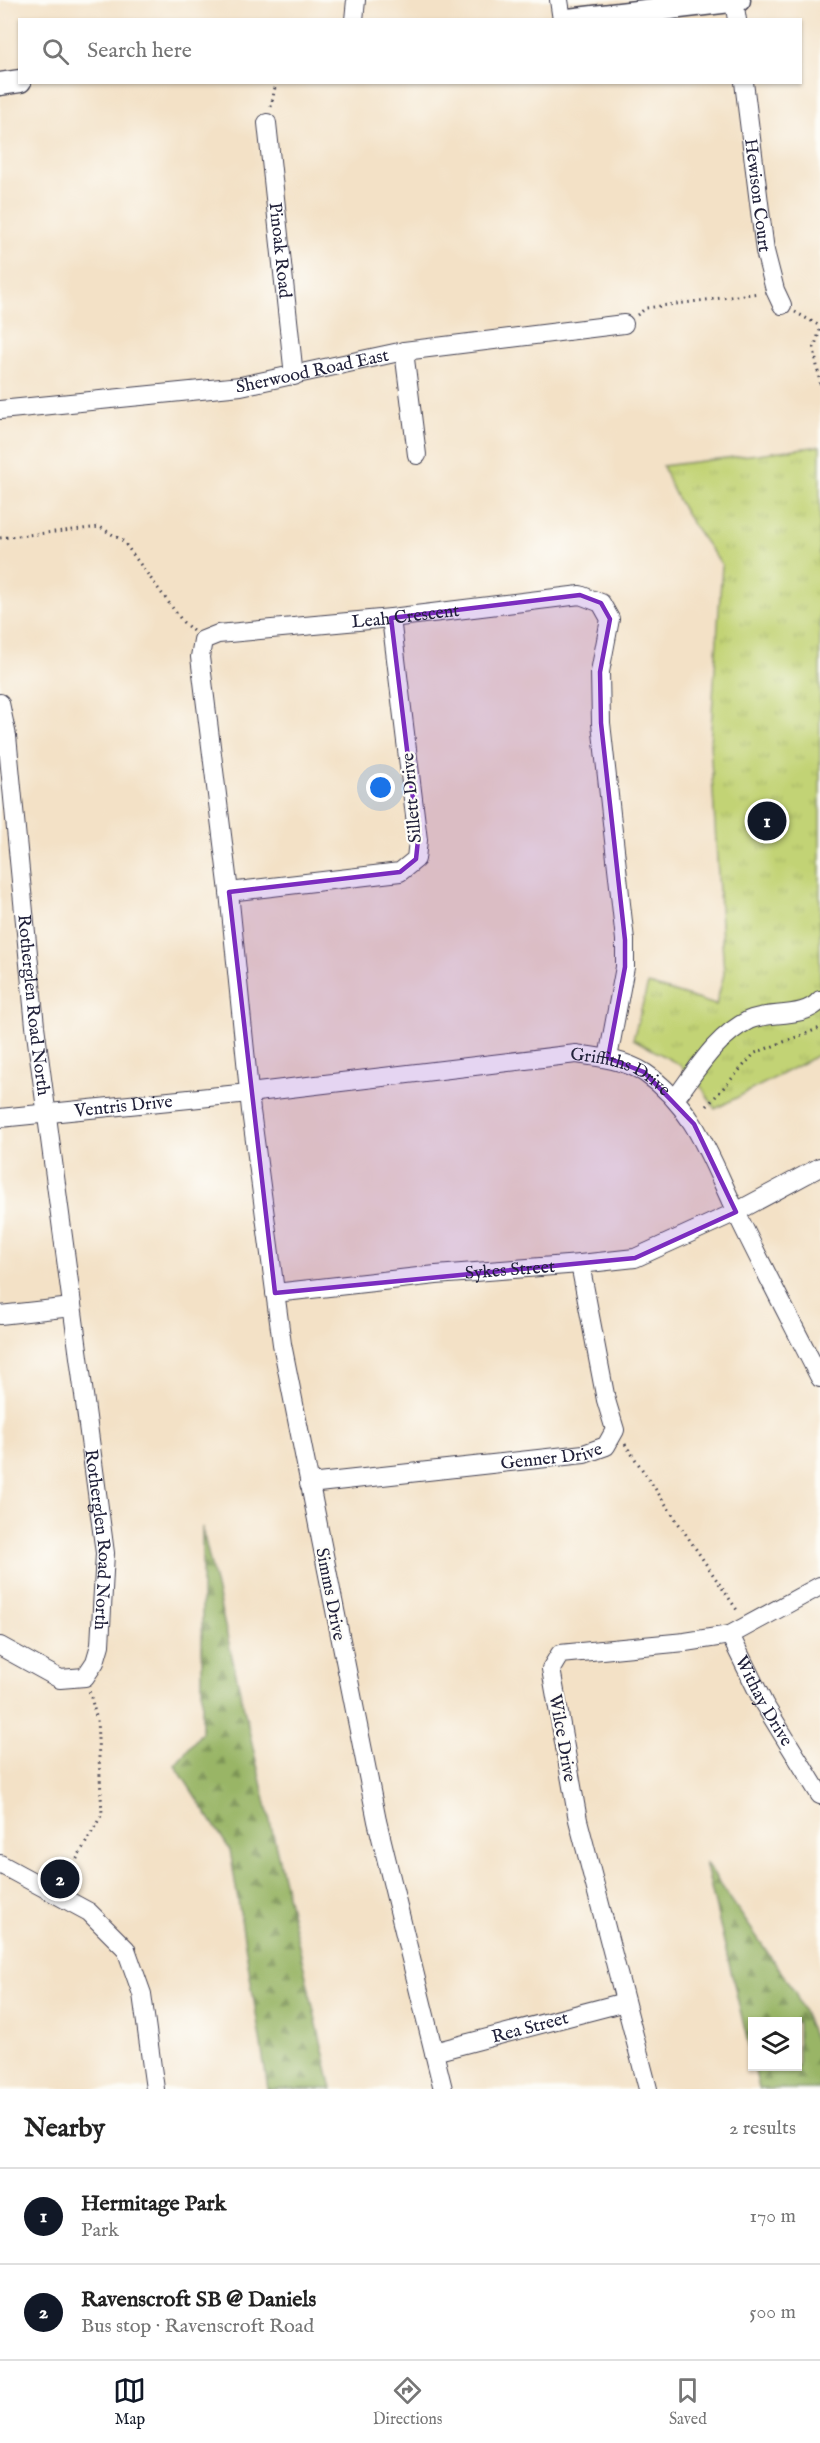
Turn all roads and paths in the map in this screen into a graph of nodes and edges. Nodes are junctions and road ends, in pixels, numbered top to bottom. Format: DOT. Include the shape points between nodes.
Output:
graph roads {
  1 [pos="356,0"];
  2 [pos="560,0"];
  3 [pos="740,0"];
  4 [pos="734,1"];
  5 [pos="683,3"];
  6 [pos="636,6"];
  7 [pos="354,18"];
  8 [pos="562,18"];
  9 [pos="578,18"];
  10 [pos="737,18"];
  11 [pos="18,81"];
  12 [pos="0,84"];
  13 [pos="276,84"];
  14 [pos="744,84"];
  15 [pos="267,123"];
  16 [pos="779,298"];
  17 [pos="624,324"];
  18 [pos="820,328"];
  19 [pos="405,351"];
  20 [pos="294,376"];
  21 [pos="820,384"];
  22 [pos="0,410"];
  23 [pos="417,454"];
  24 [pos="0,538"];
  25 [pos="391,618"];
  26 [pos="202,640"];
  27 [pos="0,703"];
  28 [pos="229,892"];
  29 [pos="820,1000"];
  30 [pos="820,1028"];
  31 [pos="608,1058"];
  32 [pos="249,1093"];
  33 [pos="675,1099"];
  34 [pos="707,1106"];
  35 [pos="47,1113"];
  36 [pos="0,1118"];
  37 [pos="820,1167"];
  38 [pos="736,1212"];
  39 [pos="580,1264"];
  40 [pos="275,1293"];
  41 [pos="72,1307"];
  42 [pos="0,1315"];
  43 [pos="820,1378"];
  44 [pos="615,1430"];
  45 [pos="309,1484"];
  46 [pos="820,1586"];
  47 [pos="747,1625"];
  48 [pos="730,1635"];
  49 [pos="0,1646"];
  50 [pos="85,1677"];
  51 [pos="820,1795"];
  52 [pos="0,1864"];
  53 [pos="57,1893"];
  54 [pos="625,2002"];
  55 [pos="434,2052"];
  56 [pos="155,2089"];
  57 [pos="443,2089"];
  58 [pos="648,2089"];
  1 -- 7 [label="street"];
  2 -- 8 [label="street"];
  3 -- 4 [label="main road"];
  4 -- 5 [label="main road"];
  4 -- 10 [label="street"];
  5 -- 6 [label="main road"];
  6 -- 9 [label="main road"];
  11 -- 12 [label="main road"];
  13 -- 15 [label="path"];
  14 -- 16 [label="street, Hewison Court" via="765,251"];
  15 -- 20 [label="street, Pinoak Road"];
  16 -- 17 [label="path" via="646,308"];
  16 -- 18 [label="path"];
  17 -- 19 [label="street, Sherwood Road East"];
  18 -- 21 [label="path" via="814,348"];
  19 -- 20 [label="street, Sherwood Road East"];
  19 -- 23 [label="street"];
  20 -- 22 [label="street, Sherwood Road East" via="241,386"];
  24 -- 26 [label="path" via="100,527 123,541 183,622"];
  25 -- 26 [label="street, Leah Crescent" via="218,634"];
  25 -- 28 [label="street, Sillett Drive" via="418,840 416,859 400,872"];
  25 -- 31 [label="street, Leah Crescent" via="580,595 601,603 610,619 600,672 601,723 626,967"];
  26 -- 28 [label="street" via="200,657"];
  27 -- 35 [label="street, Rotherglen Road North" via="7,736"];
  28 -- 32 [label="street"];
  29 -- 33 [label="street" via="789,1014 750,1019 728,1034"];
  30 -- 34 [label="path" via="755,1053"];
  31 -- 32 [label="street, Griffiths Drive" via="576,1054"];
  31 -- 33 [label="street, Griffiths Drive" via="644,1072"];
  32 -- 35 [label="street, Ventris Drive"];
  32 -- 40 [label="street, Simms Drive"];
  33 -- 38 [label="street, Griffiths Drive" via="694,1124"];
  35 -- 36 [label="street, Ventris Drive"];
  35 -- 41 [label="street, Rotherglen Road North"];
  37 -- 38 [label="street, Sykes Street"];
  38 -- 39 [label="street, Sykes Street" via="634,1258"];
  38 -- 43 [label="street, Griffiths Drive"];
  39 -- 40 [label="street, Sykes Street"];
  39 -- 44 [label="street, Genner Drive"];
  40 -- 45 [label="street, Simms Drive"];
  41 -- 42 [label="street"];
  41 -- 50 [label="street, Rotherglen Road North" via="105,1553 100,1645"];
  44 -- 45 [label="street, Genner Drive" via="606,1446 585,1454"];
  44 -- 47 [label="path"];
  45 -- 55 [label="street, Simms Drive" via="377,1821"];
  46 -- 47 [label="street, Wilce Drive"];
  47 -- 48 [label="street, Wilce Drive"];
  48 -- 51 [label="street, Withay Drive" via="764,1704"];
  48 -- 54 [label="street, Wilce Drive" via="560,1654 551,1669 578,1820"];
  49 -- 50 [label="street" via="60,1679"];
  50 -- 53 [label="path" via="97,1720 102,1814"];
  52 -- 53 [label="street"];
  53 -- 56 [label="street" via="89,1912 126,1948 142,1994"];
  54 -- 55 [label="street, Rea Street"];
  54 -- 58 [label="street, Wilce Drive"];
  55 -- 57 [label="street, Simms Drive"];
}
